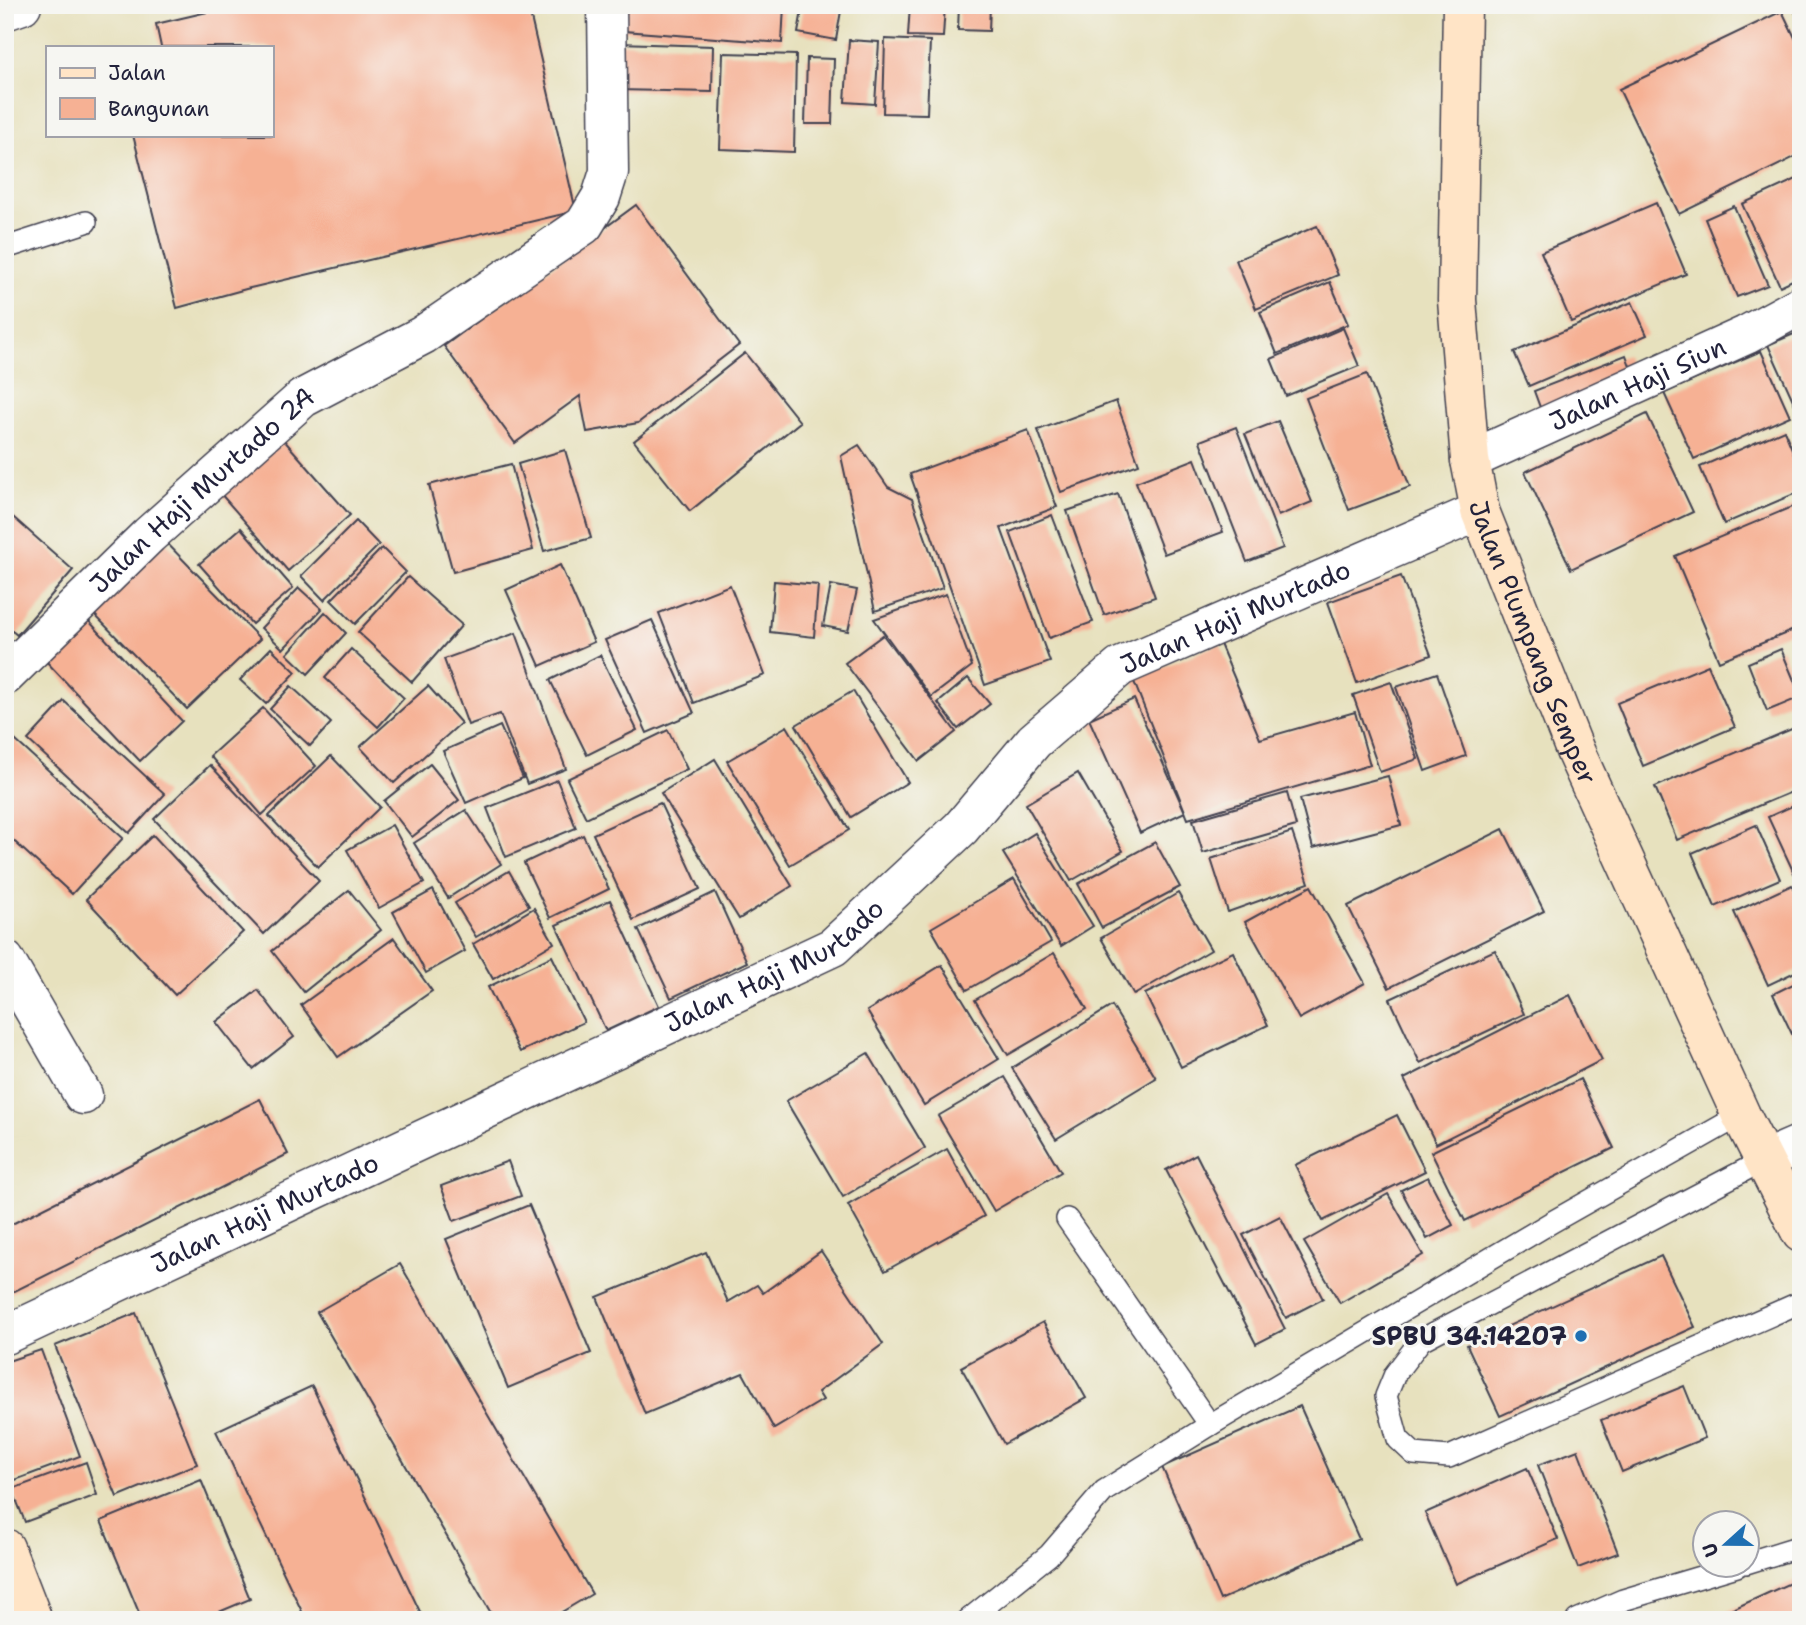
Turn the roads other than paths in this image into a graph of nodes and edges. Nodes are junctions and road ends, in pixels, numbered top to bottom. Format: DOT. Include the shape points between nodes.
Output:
graph roads {
  1 [pos="22,5"];
  2 [pos="607,5"];
  3 [pos="1462,5"];
  4 [pos="5,11"];
  5 [pos="86,222"];
  6 [pos="5,248"];
  7 [pos="1801,305"];
  8 [pos="1470,460"];
  9 [pos="1480,511"];
  10 [pos="5,676"];
  11 [pos="5,960"];
  12 [pos="82,1095"];
  13 [pos="1741,1115"];
  14 [pos="1801,1144"];
  15 [pos="1764,1160"];
  16 [pos="1066,1219"];
  17 [pos="1801,1233"];
  18 [pos="1801,1302"];
  19 [pos="5,1335"];
  20 [pos="1210,1424"];
  21 [pos="1801,1546"];
  22 [pos="5,1548"];
  23 [pos="1760,1559"];
  24 [pos="1690,1580"];
  25 [pos="33,1620"];
  26 [pos="968,1620"];
  27 [pos="1577,1620"];
  1 -- 4 [label="street"];
  2 -- 10 [label="street, Jalan Haji Murtado 2A" via="609,173 584,225 423,335 303,398 149,535"];
  3 -- 8 [label="main road, Jalan Plumpang Semper" via="1457,300"];
  5 -- 6 [label="lane"];
  7 -- 8 [label="street, Jalan Haji Siun" via="1722,346"];
  8 -- 9 [label="main road, Jalan Plumpang Semper"];
  9 -- 13 [label="main road, Jalan Plumpang Semper" via="1576,753"];
  9 -- 19 [label="street, Jalan Haji Murtado" via="1121,667 1034,741 961,828 833,947"];
  11 -- 12 [label="street"];
  13 -- 15 [label="main road, Jalan Plumpang Semper"];
  13 -- 20 [label="lane"];
  14 -- 15 [label="street"];
  15 -- 17 [label="main road, Jalan Plumpang Semper"];
  15 -- 18 [label="lane" via="1421,1340 1395,1374 1386,1396 1398,1439 1414,1454 1449,1457"];
  16 -- 20 [label="lane"];
  20 -- 26 [label="lane" via="1104,1491 1049,1555"];
  21 -- 23 [label="lane"];
  22 -- 25 [label="main road"];
  24 -- 27 [label="lane" via="1623,1600"];
}
